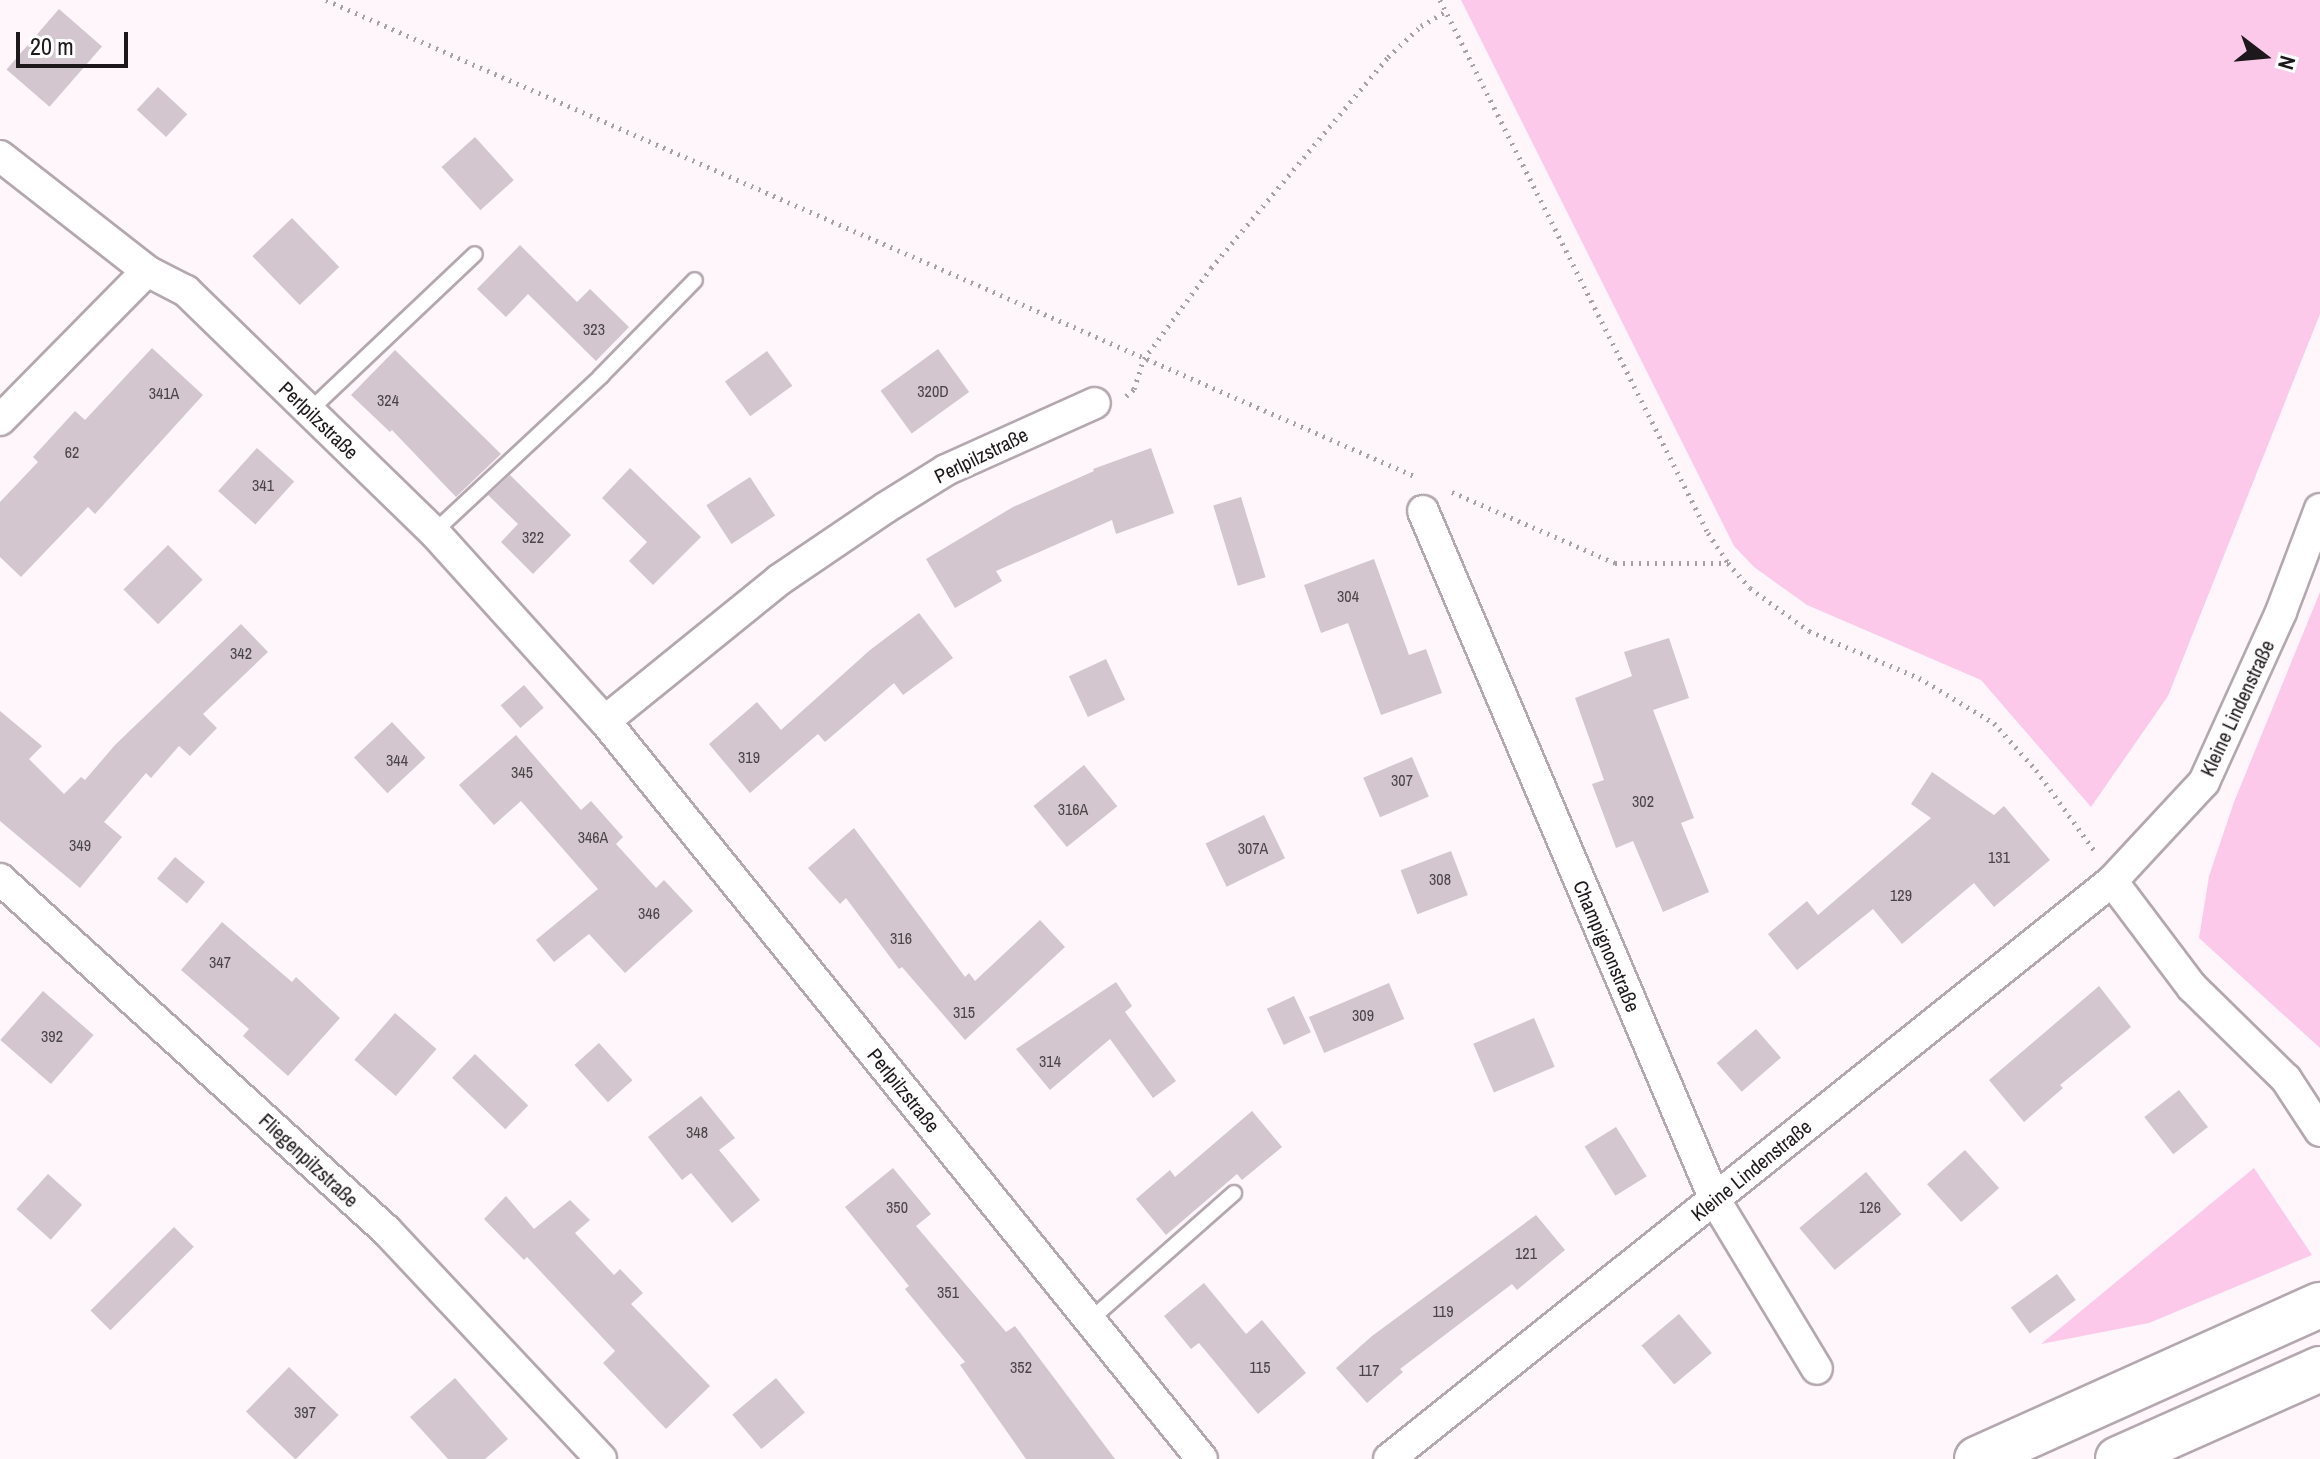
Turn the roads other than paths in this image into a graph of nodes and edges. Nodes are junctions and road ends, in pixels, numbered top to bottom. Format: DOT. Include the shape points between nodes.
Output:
graph roads {
  1 [pos="0,156"];
  2 [pos="475,254"];
  3 [pos="147,271"];
  4 [pos="695,280"];
  5 [pos="1095,403"];
  6 [pos="309,411"];
  7 [pos="0,420"];
  8 [pos="1426,497"];
  9 [pos="2320,509"];
  10 [pos="434,532"];
  11 [pos="605,721"];
  12 [pos="0,879"];
  13 [pos="2112,881"];
  14 [pos="2320,1131"];
  15 [pos="1234,1193"];
  16 [pos="1715,1200"];
  17 [pos="2320,1305"];
  18 [pos="1090,1320"];
  19 [pos="1817,1369"];
  20 [pos="2320,1369"];
  21 [pos="601,1459"];
  22 [pos="1202,1459"];
  23 [pos="1389,1459"];
  24 [pos="1977,1459"];
  25 [pos="2118,1459"];
  1 -- 3 [label="street, Perlpilzstraße"];
  2 -- 6 [label="lane"];
  3 -- 6 [label="street, Perlpilzstraße" via="186,291"];
  3 -- 7 [label="street"];
  4 -- 10 [label="lane"];
  5 -- 11 [label="street, Perlpilzstraße" via="958,464 885,508 779,580"];
  6 -- 10 [label="street, Perlpilzstraße"];
  8 -- 16 [label="street, Champignonstraße"];
  9 -- 13 [label="street, Kleine Lindenstraße" via="2281,612 2204,782"];
  10 -- 11 [label="street, Perlpilzstraße"];
  11 -- 18 [label="street, Perlpilzstraße"];
  12 -- 21 [label="street, Fliegenpilzstraße" via="386,1230"];
  13 -- 14 [label="street" via="2192,987 2286,1079"];
  13 -- 16 [label="street, Kleine Lindenstraße"];
  15 -- 18 [label="lane"];
  16 -- 19 [label="street, Champignonstraße"];
  16 -- 23 [label="street, Kleine Lindenstraße"];
  17 -- 24 [label="highway"];
  18 -- 22 [label="street, Perlpilzstraße"];
  20 -- 25 [label="highway"];
}
